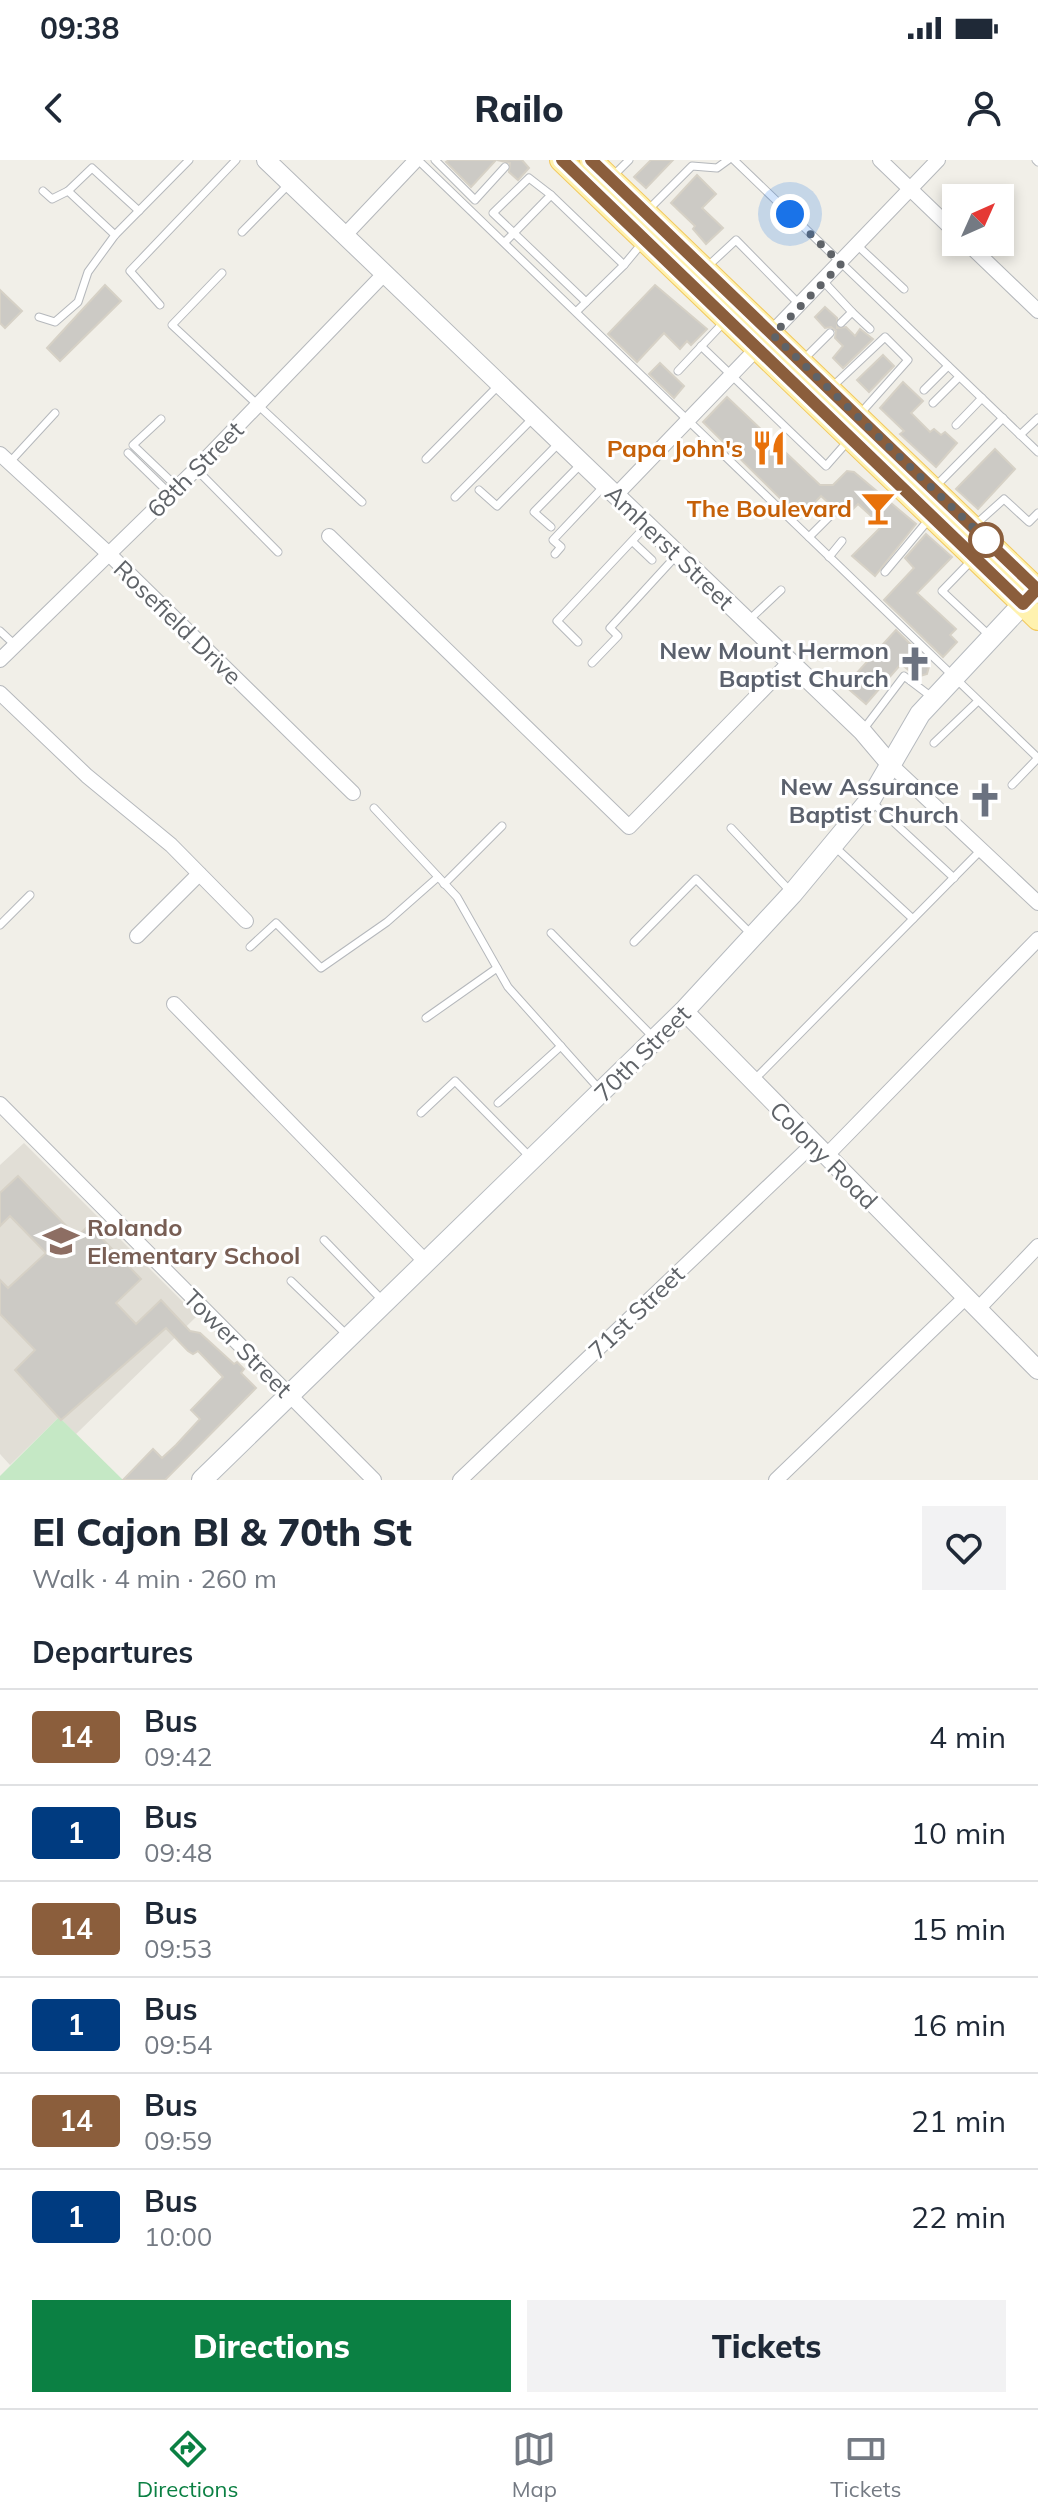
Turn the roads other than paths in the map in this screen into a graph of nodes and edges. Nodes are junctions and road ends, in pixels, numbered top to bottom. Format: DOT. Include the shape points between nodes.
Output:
graph roads {
  1 [pos="189,160"];
  2 [pos="236,160"];
  3 [pos="266,160"];
  4 [pos="417,160"];
  5 [pos="435,160"];
  6 [pos="561,160"];
  7 [pos="591,160"];
  8 [pos="629,160"];
  9 [pos="731,160"];
  10 [pos="880,160"];
  11 [pos="938,160"];
  12 [pos="505,167"];
  13 [pos="610,179"];
  14 [pos="290,182"];
  15 [pos="910,189"];
  16 [pos="43,191"];
  17 [pos="68,191"];
  18 [pos="551,195"];
  19 [pos="139,211"];
  20 [pos="646,213"];
  21 [pos="942,220"];
  22 [pos="242,232"];
  23 [pos="514,233"];
  24 [pos="115,235"];
  25 [pos="345,235"];
  26 [pos="645,240"];
  27 [pos="506,241"];
  28 [pos="858,246"];
  29 [pos="981,256"];
  30 [pos="841,264"];
  31 [pos="624,265"];
  32 [pos="704,269"];
  33 [pos="222,273"];
  34 [pos="385,273"];
  35 [pos="824,282"];
  36 [pos="904,289"];
  37 [pos="586,302"];
  38 [pos="160,305"];
  39 [pos="801,305"];
  40 [pos="577,311"];
  41 [pos="1038,311"];
  42 [pos="852,312"];
  43 [pos="39,317"];
  44 [pos="726,319"];
  45 [pos="841,323"];
  46 [pos="870,329"];
  47 [pos="830,333"];
  48 [pos="765,342"];
  49 [pos="701,346"];
  50 [pos="801,362"];
  51 [pos="948,366"];
  52 [pos="678,371"];
  53 [pos="731,376"];
  54 [pos="959,377"];
  55 [pos="501,384"];
  56 [pos="829,390"];
  57 [pos="924,390"];
  58 [pos="982,398"];
  59 [pos="933,403"];
  60 [pos="259,405"];
  61 [pos="55,413"];
  62 [pos="534,416"];
  63 [pos="857,417"];
  64 [pos="1003,418"];
  65 [pos="1038,418"];
  66 [pos="161,419"];
  67 [pos="687,419"];
  68 [pos="956,425"];
  69 [pos="1020,435"];
  70 [pos="850,440"];
  71 [pos="561,442"];
  72 [pos="1038,452"];
  73 [pos="128,453"];
  74 [pos="4,459"];
  75 [pos="426,459"];
  76 [pos="583,463"];
  77 [pos="196,469"];
  78 [pos="933,489"];
  79 [pos="174,490"];
  80 [pos="479,490"];
  81 [pos="611,490"];
  82 [pos="455,497"];
  83 [pos="362,502"];
  84 [pos="834,512"];
  85 [pos="1038,513"];
  86 [pos="932,516"];
  87 [pos="647,525"];
  88 [pos="551,527"];
  89 [pos="973,528"];
  90 [pos="329,536"];
  91 [pos="809,537"];
  92 [pos="842,541"];
  93 [pos="633,542"];
  94 [pos="278,552"];
  95 [pos="109,554"];
  96 [pos="555,554"];
  97 [pos="678,554"];
  98 [pos="829,557"];
  99 [pos="975,558"];
  100 [pos="652,560"];
  101 [pos="885,572"];
  102 [pos="781,590"];
  103 [pos="1035,598"];
  104 [pos="747,621"];
  105 [pos="0,631"];
  106 [pos="991,637"];
  107 [pos="578,642"];
  108 [pos="15,645"];
  109 [pos="0,660"];
  110 [pos="790,662"];
  111 [pos="592,663"];
  112 [pos="952,676"];
  113 [pos="0,693"];
  114 [pos="933,698"];
  115 [pos="978,701"];
  116 [pos="862,731"];
  117 [pos="934,743"];
  118 [pos="1037,756"];
  119 [pos="890,764"];
  120 [pos="1012,785"];
  121 [pos="353,793"];
  122 [pos="870,800"];
  123 [pos="374,808"];
  124 [pos="502,826"];
  125 [pos="731,828"];
  126 [pos="834,846"];
  127 [pos="980,851"];
  128 [pos="199,874"];
  129 [pos="954,878"];
  130 [pos="441,881"];
  131 [pos="792,894"];
  132 [pos="30,895"];
  133 [pos="1038,903"];
  134 [pos="913,919"];
  135 [pos="246,921"];
  136 [pos="0,925"];
  137 [pos="551,933"];
  138 [pos="137,936"];
  139 [pos="754,936"];
  140 [pos="1038,939"];
  141 [pos="634,942"];
  142 [pos="250,947"];
  143 [pos="497,968"];
  144 [pos="174,1004"];
  145 [pos="684,1011"];
  146 [pos="426,1018"];
  147 [pos="656,1039"];
  148 [pos="561,1046"];
  149 [pos="752,1082"];
  150 [pos="603,1092"];
  151 [pos="498,1103"];
  152 [pos="0,1104"];
  153 [pos="421,1113"];
  154 [pos="820,1150"];
  155 [pos="533,1159"];
  156 [pos="324,1240"];
  157 [pos="1038,1246"];
  158 [pos="426,1262"];
  159 [pos="291,1281"];
  160 [pos="385,1303"];
  161 [pos="972,1303"];
  162 [pos="349,1338"];
  163 [pos="1038,1370"];
  164 [pos="290,1395"];
  165 [pos="202,1480"];
  166 [pos="374,1480"];
  167 [pos="460,1480"];
  168 [pos="776,1480"];
  1 -- 19 [label="lane"];
  2 -- 38 [label="lane" via="130,271"];
  3 -- 14 [label="street, Amherst Street"];
  4 -- 25 [label="street"];
  4 -- 27 [label="lane"];
  5 -- 12 [label="lane" via="475,200"];
  6 -- 26 [label="main road"];
  7 -- 13 [label="main road"];
  8 -- 13 [label="lane"];
  9 -- 20 [label="lane" via="717,168 692,166"];
  9 -- 30 [label="lane"];
  10 -- 15 [label="street"];
  11 -- 15 [label="street"];
  13 -- 20 [label="main road"];
  14 -- 22 [label="lane"];
  14 -- 25 [label="street, Amherst Street"];
  15 -- 21 [label="street"];
  15 -- 28 [label="street"];
  16 -- 17 [label="lane" via="52,199"];
  17 -- 19 [label="lane" via="92,168"];
  17 -- 24 [label="lane"];
  18 -- 23 [label="lane"];
  18 -- 23 [label="lane" via="529,178 493,213"];
  18 -- 31 [label="lane"];
  19 -- 24 [label="lane"];
  20 -- 32 [label="main road"];
  23 -- 27 [label="lane"];
  23 -- 37 [label="lane"];
  24 -- 43 [label="lane" via="88,272 78,302 55,322"];
  25 -- 34 [label="street, Amherst Street"];
  26 -- 31 [label="lane"];
  26 -- 44 [label="main road"];
  27 -- 40 [label="lane"];
  28 -- 30 [label="street"];
  28 -- 36 [label="lane"];
  29 -- 41 [label="street"];
  30 -- 35 [label="street"];
  30 -- 51 [label="lane"];
  31 -- 37 [label="lane"];
  32 -- 39 [label="lane" via="736,240"];
  32 -- 48 [label="main road"];
  33 -- 60 [label="lane" via="172,325"];
  34 -- 55 [label="street, Amherst Street"];
  34 -- 60 [label="street, 68th Street"];
  35 -- 39 [label="street"];
  35 -- 42 [label="lane"];
  37 -- 40 [label="lane"];
  39 -- 48 [label="street"];
  40 -- 67 [label="lane"];
  42 -- 45 [label="lane"];
  42 -- 46 [label="lane"];
  44 -- 48 [label="main road"];
  44 -- 49 [label="lane"];
  47 -- 50 [label="lane"];
  48 -- 50 [label="main road"];
  48 -- 53 [label="street"];
  48 -- 70 [label="main road"];
  49 -- 52 [label="lane"];
  49 -- 53 [label="lane"];
  50 -- 56 [label="main road"];
  51 -- 54 [label="lane"];
  51 -- 57 [label="lane"];
  53 -- 67 [label="street"];
  53 -- 70 [label="lane" via="826,466"];
  54 -- 58 [label="lane"];
  54 -- 59 [label="lane"];
  55 -- 62 [label="street, Amherst Street"];
  55 -- 75 [label="lane"];
  56 -- 63 [label="main road"];
  56 -- 63 [label="lane" via="885,337 908,360"];
  58 -- 64 [label="lane"];
  58 -- 68 [label="lane"];
  60 -- 77 [label="street, 68th Street"];
  60 -- 83 [label="lane"];
  61 -- 74 [label="lane"];
  62 -- 71 [label="street, Amherst Street"];
  62 -- 82 [label="lane"];
  63 -- 78 [label="main road"];
  64 -- 69 [label="lane"];
  64 -- 78 [label="lane"];
  65 -- 69 [label="lane"];
  66 -- 79 [label="lane" via="133,445"];
  67 -- 81 [label="street"];
  67 -- 91 [label="lane"];
  69 -- 72 [label="lane"];
  70 -- 86 [label="main road"];
  71 -- 76 [label="street, Amherst Street"];
  71 -- 80 [label="lane" via="497,506"];
  73 -- 79 [label="lane"];
  74 -- 95 [label="street, Rosefield Drive"];
  76 -- 81 [label="street, Amherst Street"];
  76 -- 88 [label="lane" via="534,512"];
  77 -- 79 [label="street, 68th Street"];
  77 -- 94 [label="lane"];
  78 -- 89 [label="main road"];
  79 -- 95 [label="street, 68th Street"];
  81 -- 87 [label="street, Amherst Street"];
  81 -- 96 [label="lane" via="553,540 561,547"];
  84 -- 91 [label="lane"];
  85 -- 89 [label="lane" via="1029,522 1004,499"];
  86 -- 99 [label="main road"];
  86 -- 101 [label="lane"];
  87 -- 93 [label="lane"];
  87 -- 97 [label="street, Amherst Street"];
  89 -- 103 [label="main road"];
  90 -- 110 [label="street" via="629,827"];
  91 -- 98 [label="lane"];
  92 -- 98 [label="lane"];
  93 -- 100 [label="lane"];
  93 -- 107 [label="lane" via="557,621"];
  95 -- 108 [label="street, 68th Street"];
  95 -- 121 [label="street, Rosefield Drive"];
  97 -- 104 [label="street, Amherst Street"];
  97 -- 111 [label="lane" via="610,628 618,636"];
  98 -- 112 [label="lane"];
  99 -- 103 [label="main road"];
  99 -- 106 [label="lane" via="942,591"];
  102 -- 104 [label="lane"];
  103 -- 106 [label="main road, 70th Street"];
  104 -- 110 [label="street, Amherst Street"];
  105 -- 108 [label="lane"];
  106 -- 112 [label="main road, 70th Street"];
  108 -- 109 [label="street, 68th Street"];
  110 -- 116 [label="street, Amherst Street"];
  112 -- 114 [label="main road, 70th Street"];
  112 -- 115 [label="lane"];
  113 -- 128 [label="street"];
  114 -- 116 [label="lane" via="904,676"];
  114 -- 119 [label="main road, 70th Street"];
  115 -- 117 [label="lane"];
  115 -- 118 [label="lane"];
  116 -- 119 [label="street, Amherst Street"];
  118 -- 120 [label="lane"];
  119 -- 122 [label="main road, 70th Street"];
  119 -- 127 [label="street, Amherst Street"];
  122 -- 126 [label="main road, 70th Street"];
  122 -- 129 [label="lane"];
  123 -- 130 [label="lane"];
  124 -- 130 [label="lane"];
  125 -- 131 [label="lane"];
  126 -- 131 [label="main road, 70th Street"];
  126 -- 134 [label="lane"];
  127 -- 129 [label="lane"];
  127 -- 133 [label="street, Amherst Street"];
  128 -- 135 [label="street"];
  128 -- 138 [label="street"];
  129 -- 134 [label="lane"];
  130 -- 142 [label="lane" via="321,968 276,923"];
  130 -- 143 [label="lane" via="457,897"];
  131 -- 139 [label="main road, 70th Street"];
  132 -- 136 [label="lane"];
  134 -- 149 [label="lane"];
  137 -- 147 [label="lane"];
  139 -- 141 [label="lane" via="696,879"];
  139 -- 145 [label="main road, 70th Street"];
  140 -- 154 [label="street, 71st Street"];
  143 -- 146 [label="lane"];
  143 -- 148 [label="lane"];
  144 -- 158 [label="street"];
  145 -- 147 [label="main road, 70th Street"];
  145 -- 149 [label="street, Colony Road"];
  147 -- 150 [label="main road, 70th Street"];
  148 -- 150 [label="lane"];
  148 -- 151 [label="lane"];
  149 -- 154 [label="street, Colony Road"];
  150 -- 155 [label="main road, 70th Street"];
  152 -- 164 [label="street, Tower Street"];
  153 -- 155 [label="lane" via="455,1081"];
  154 -- 161 [label="street, Colony Road"];
  154 -- 167 [label="street, 71st Street"];
  155 -- 158 [label="main road, 70th Street"];
  156 -- 160 [label="lane"];
  157 -- 161 [label="street"];
  158 -- 160 [label="main road, 70th Street"];
  159 -- 162 [label="lane"];
  160 -- 162 [label="main road, 70th Street"];
  161 -- 163 [label="street, Colony Road"];
  161 -- 168 [label="street"];
  162 -- 164 [label="main road, 70th Street"];
  164 -- 165 [label="main road, 70th Street"];
  164 -- 166 [label="street, Tower Street"];
}
